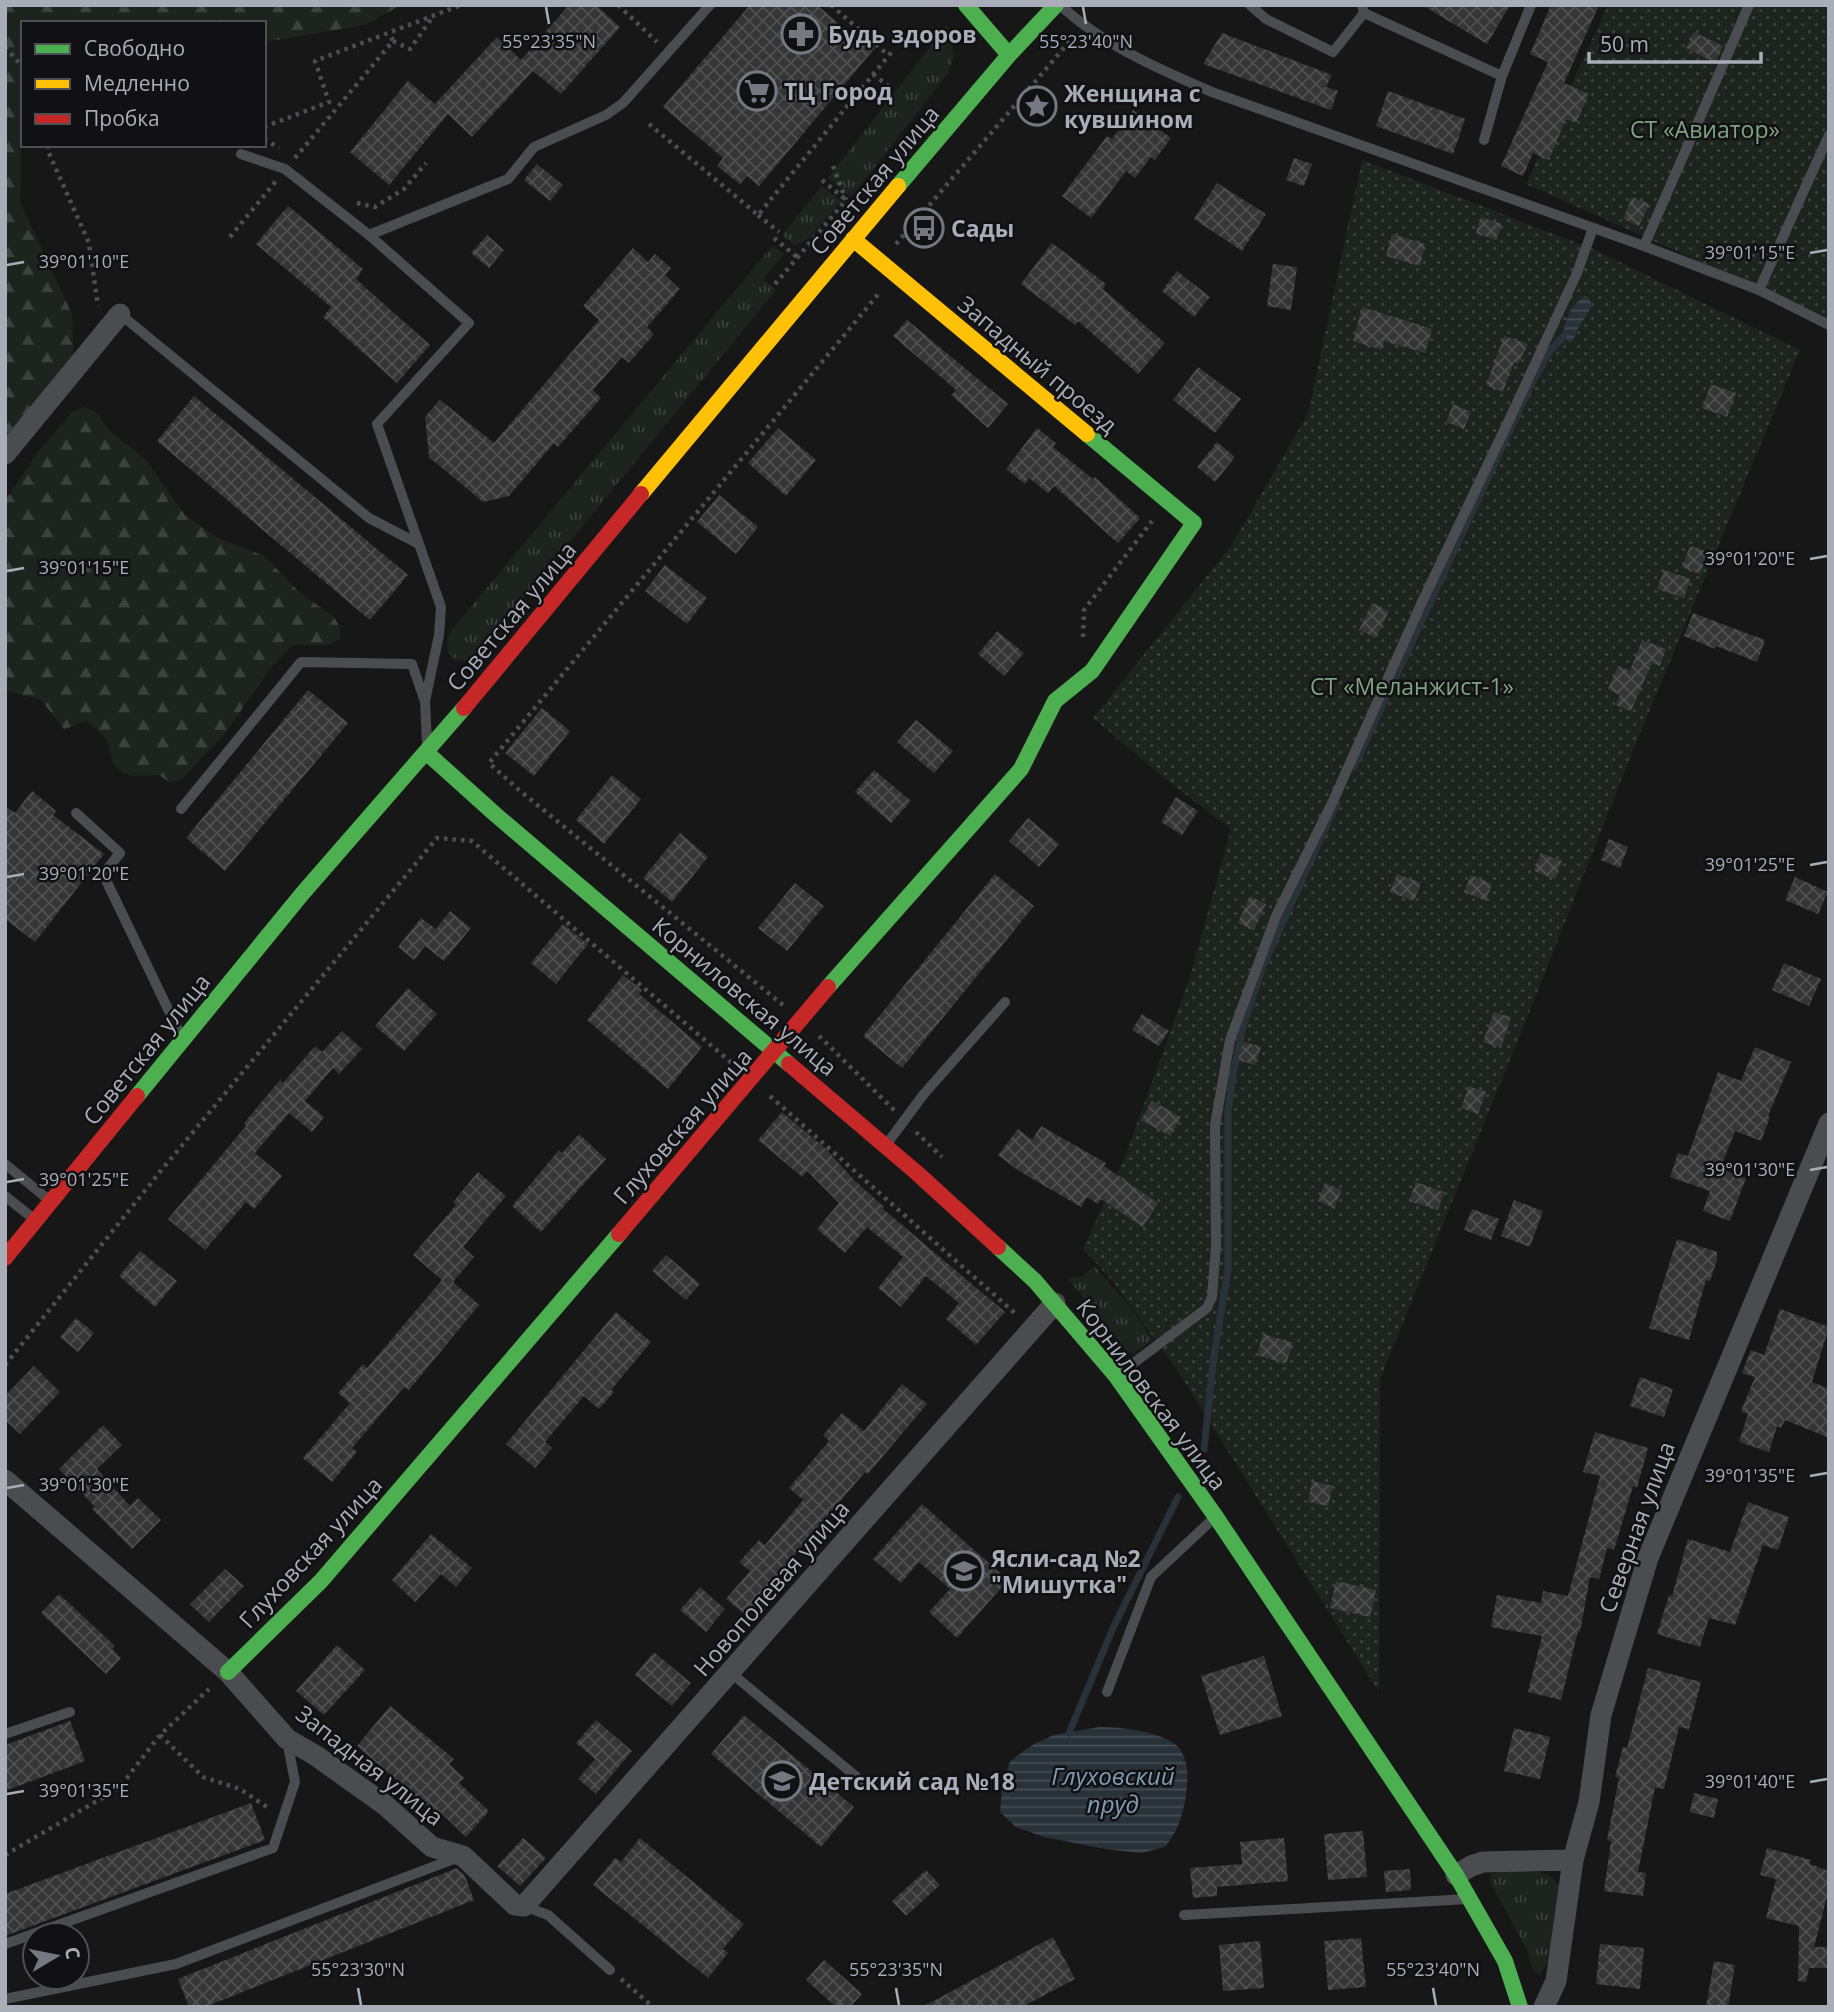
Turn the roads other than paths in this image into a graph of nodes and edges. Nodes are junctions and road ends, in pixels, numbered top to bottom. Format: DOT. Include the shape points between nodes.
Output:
graph roads {
  1 [pos="710,5"];
  2 [pos="966,5"];
  3 [pos="1058,5"];
  4 [pos="1250,5"];
  5 [pos="1531,5"];
  6 [pos="1749,5"];
  7 [pos="1363,9"];
  8 [pos="1009,55"];
  9 [pos="1502,76"];
  10 [pos="1829,135"];
  11 [pos="1484,140"];
  12 [pos="241,154"];
  13 [pos="1593,228"];
  14 [pos="369,235"];
  15 [pos="853,239"];
  16 [pos="1644,246"];
  17 [pos="1759,290"];
  18 [pos="120,314"];
  19 [pos="1829,324"];
  20 [pos="5,454"];
  21 [pos="1194,523"];
  22 [pos="419,544"];
  23 [pos="425,701"];
  24 [pos="427,753"];
  25 [pos="181,809"];
  26 [pos="76,813"];
  27 [pos="1005,1002"];
  28 [pos="183,1041"];
  29 [pos="776,1051"];
  30 [pos="1829,1123"];
  31 [pos="886,1146"];
  32 [pos="5,1164"];
  33 [pos="5,1196"];
  34 [pos="51,1202"];
  35 [pos="36,1220"];
  36 [pos="5,1258"];
  37 [pos="1055,1303"];
  38 [pos="1116,1376"];
  39 [pos="5,1480"];
  40 [pos="1216,1517"];
  41 [pos="228,1672"];
  42 [pos="731,1674"];
  43 [pos="1107,1692"];
  44 [pos="70,1712"];
  45 [pos="5,1734"];
  46 [pos="287,1739"];
  47 [pos="864,1783"];
  48 [pos="463,1856"];
  49 [pos="1573,1860"];
  50 [pos="1456,1875"];
  51 [pos="1471,1899"];
  52 [pos="524,1906"];
  53 [pos="1184,1915"];
  54 [pos="5,1944"];
  55 [pos="610,1970"];
  56 [pos="5,1999"];
  57 [pos="1520,2007"];
  58 [pos="1544,2007"];
  1 -- 14 [label="lane" via="623,103 606,115 534,147 508,179"];
  2 -- 8 [label="street"];
  3 -- 8 [label="street, Советская улица"];
  3 -- 13 [label="lane" via="1083,26 1155,67 1212,92"];
  4 -- 7 [label="lane" via="1266,19 1333,52"];
  5 -- 9 [label="lane"];
  6 -- 16 [label="lane"];
  7 -- 9 [label="lane"];
  8 -- 15 [label="street, Советская улица"];
  9 -- 11 [label="lane"];
  10 -- 17 [label="lane"];
  12 -- 14 [label="lane" via="285,169"];
  13 -- 16 [label="lane"];
  13 -- 38 [label="lane" via="1527,382 1276,916 1230,1041 1215,1125 1216,1246 1208,1308"];
  14 -- 22 [label="lane" via="469,323 377,424"];
  15 -- 21 [label="street, Западный проезд"];
  15 -- 24 [label="street, Советская улица"];
  16 -- 17 [label="lane"];
  17 -- 19 [label="lane"];
  18 -- 20 [label="street"];
  18 -- 22 [label="lane" via="369,518"];
  21 -- 29 [label="street, Глуховская улица" via="1092,671 1055,701 1021,769"];
  22 -- 23 [label="lane" via="441,607"];
  23 -- 24 [label="lane"];
  23 -- 25 [label="lane" via="412,664 301,662"];
  24 -- 28 [label="street, Советская улица" via="302,894"];
  24 -- 29 [label="street, Корниловская улица"];
  26 -- 28 [label="lane" via="120,853 103,874"];
  27 -- 31 [label="lane" via="923,1095"];
  28 -- 34 [label="street, Советская улица"];
  29 -- 31 [label="street, Корниловская улица"];
  29 -- 41 [label="street, Глуховская улица" via="321,1581"];
  30 -- 49 [label="street, Северная улица" via="1648,1558 1601,1715 1589,1802"];
  31 -- 37 [label="street, Корниловская улица"];
  32 -- 34 [label="lane"];
  33 -- 35 [label="lane"];
  34 -- 35 [label="street, Советская улица"];
  35 -- 36 [label="street, Советская улица"];
  37 -- 38 [label="street, Корниловская улица"];
  37 -- 42 [label="street, Новополевая улица"];
  38 -- 40 [label="street, Корниловская улица"];
  39 -- 41 [label="street, Западная улица"];
  40 -- 43 [label="lane" via="1151,1577"];
  40 -- 50 [label="street, Корниловская улица"];
  41 -- 46 [label="street, Западная улица"];
  42 -- 47 [label="lane"];
  42 -- 52 [label="street, Новополевая улица"];
  44 -- 45 [label="lane"];
  46 -- 48 [label="street, Западная улица" via="385,1805 432,1847"];
  46 -- 54 [label="lane" via="295,1782 273,1848"];
  48 -- 52 [label="street, Западная улица" via="515,1906"];
  48 -- 56 [label="lane" via="176,1964"];
  49 -- 50 [label="street" via="1483,1863"];
  49 -- 58 [label="street, Северная улица" via="1556,1982"];
  50 -- 51 [label="street, Корниловская улица"];
  51 -- 53 [label="lane"];
  51 -- 57 [label="street, Корниловская улица" via="1505,1961"];
  52 -- 55 [label="lane" via="548,1915"];
}
